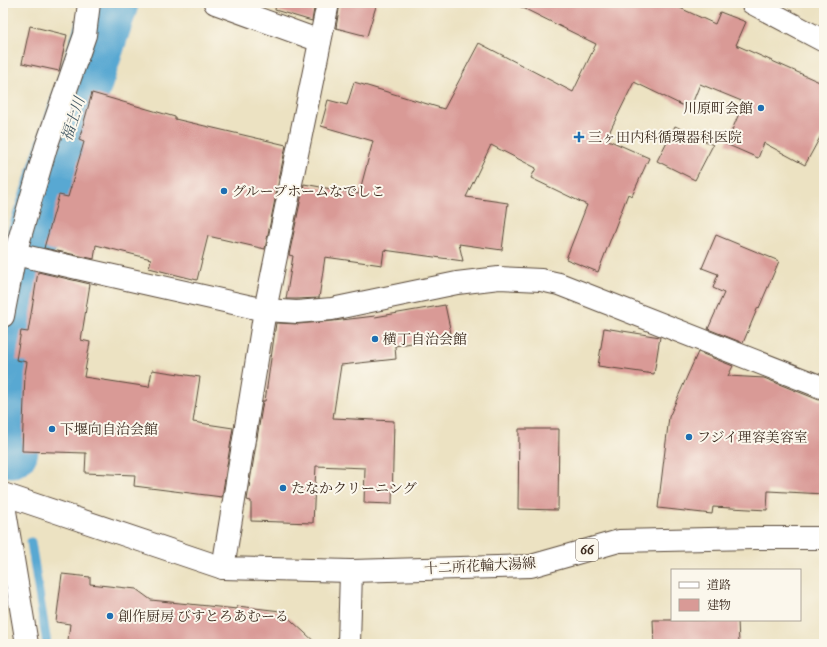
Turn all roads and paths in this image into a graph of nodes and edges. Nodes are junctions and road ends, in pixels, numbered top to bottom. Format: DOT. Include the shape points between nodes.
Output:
graph roads {
  1 [pos="89,3"];
  2 [pos="215,3"];
  3 [pos="328,3"];
  4 [pos="752,3"];
  5 [pos="320,41"];
  6 [pos="824,41"];
  7 [pos="15,254"];
  8 [pos="265,310"];
  9 [pos="3,316"];
  10 [pos="824,388"];
  11 [pos="3,494"];
  12 [pos="3,499"];
  13 [pos="824,538"];
  14 [pos="223,568"];
  15 [pos="351,571"];
  16 [pos="27,644"];
  17 [pos="349,644"];
  1 -- 7 [label="street" via="85,35 46,147"];
  2 -- 5 [label="street"];
  3 -- 5 [label="street"];
  4 -- 6 [label="street"];
  5 -- 8 [label="street"];
  7 -- 8 [label="street"];
  7 -- 9 [label="street"];
  8 -- 10 [label="street" via="297,312 332,309 457,283 499,278 541,280 566,286"];
  8 -- 14 [label="street"];
  11 -- 14 [label="street, 十二所花輪大湯線"];
  12 -- 16 [label="street"];
  13 -- 15 [label="street, 十二所花輪大湯線 / 66" via="619,542 530,566"];
  14 -- 15 [label="street, 十二所花輪大湯線"];
  15 -- 17 [label="street"];
}
